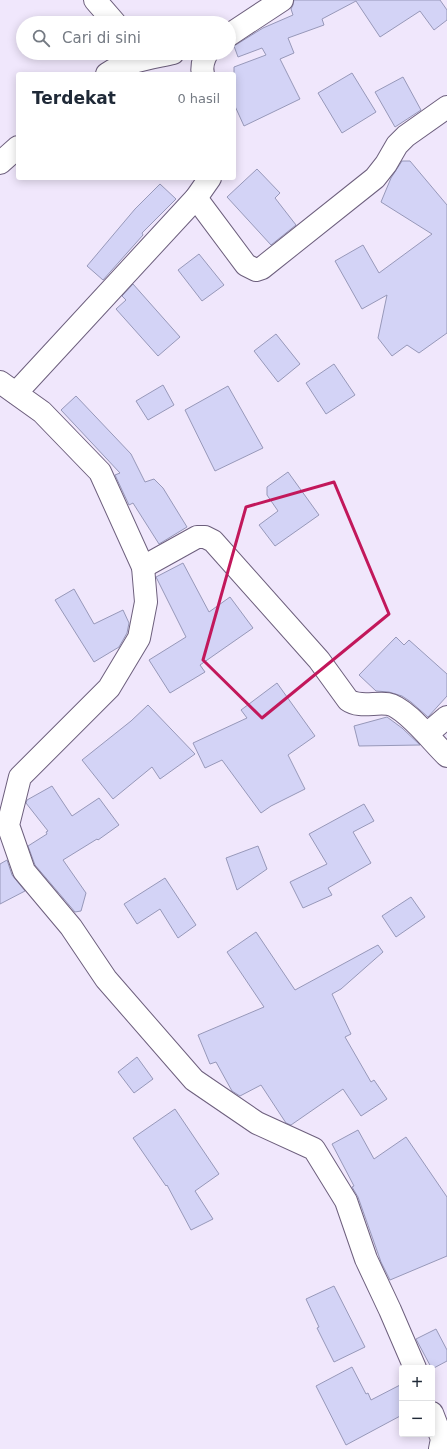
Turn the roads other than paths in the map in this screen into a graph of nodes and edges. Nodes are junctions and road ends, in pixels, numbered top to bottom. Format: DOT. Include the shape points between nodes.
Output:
graph roads {
  1 [pos="95,0"];
  2 [pos="282,0"];
  3 [pos="109,16"];
  4 [pos="236,31"];
  5 [pos="133,60"];
  6 [pos="204,60"];
  7 [pos="110,72"];
  8 [pos="203,72"];
  9 [pos="447,107"];
  10 [pos="16,149"];
  11 [pos="0,163"];
  12 [pos="209,180"];
  13 [pos="196,198"];
  14 [pos="8,387"];
  15 [pos="143,567"];
  16 [pos="447,717"];
  17 [pos="427,734"];
  18 [pos="447,756"];
  19 [pos="414,1365"];
  20 [pos="435,1421"];
  21 [pos="440,1449"];
  1 -- 3 [label="street"];
  2 -- 4 [label="street"];
  5 -- 7 [label="street"];
  6 -- 8 [label="street"];
  9 -- 13 [label="street" via="406,136 375,178 262,268 256,270 246,265"];
  10 -- 11 [label="street"];
  12 -- 13 [label="street"];
  13 -- 14 [label="street"];
  14 -- 15 [label="street" via="42,412 100,472"];
  15 -- 17 [label="street" via="197,537 213,541 319,660 348,700 356,704 388,704 400,708"];
  15 -- 19 [label="street" via="146,602 139,638 132,650 109,688 20,777 8,825 19,858 24,871 71,927 106,979 194,1080 257,1123 314,1149 346,1202 366,1259"];
  16 -- 17 [label="street"];
  17 -- 18 [label="street"];
  20 -- 21 [label="street" via="442,1439"];
}
